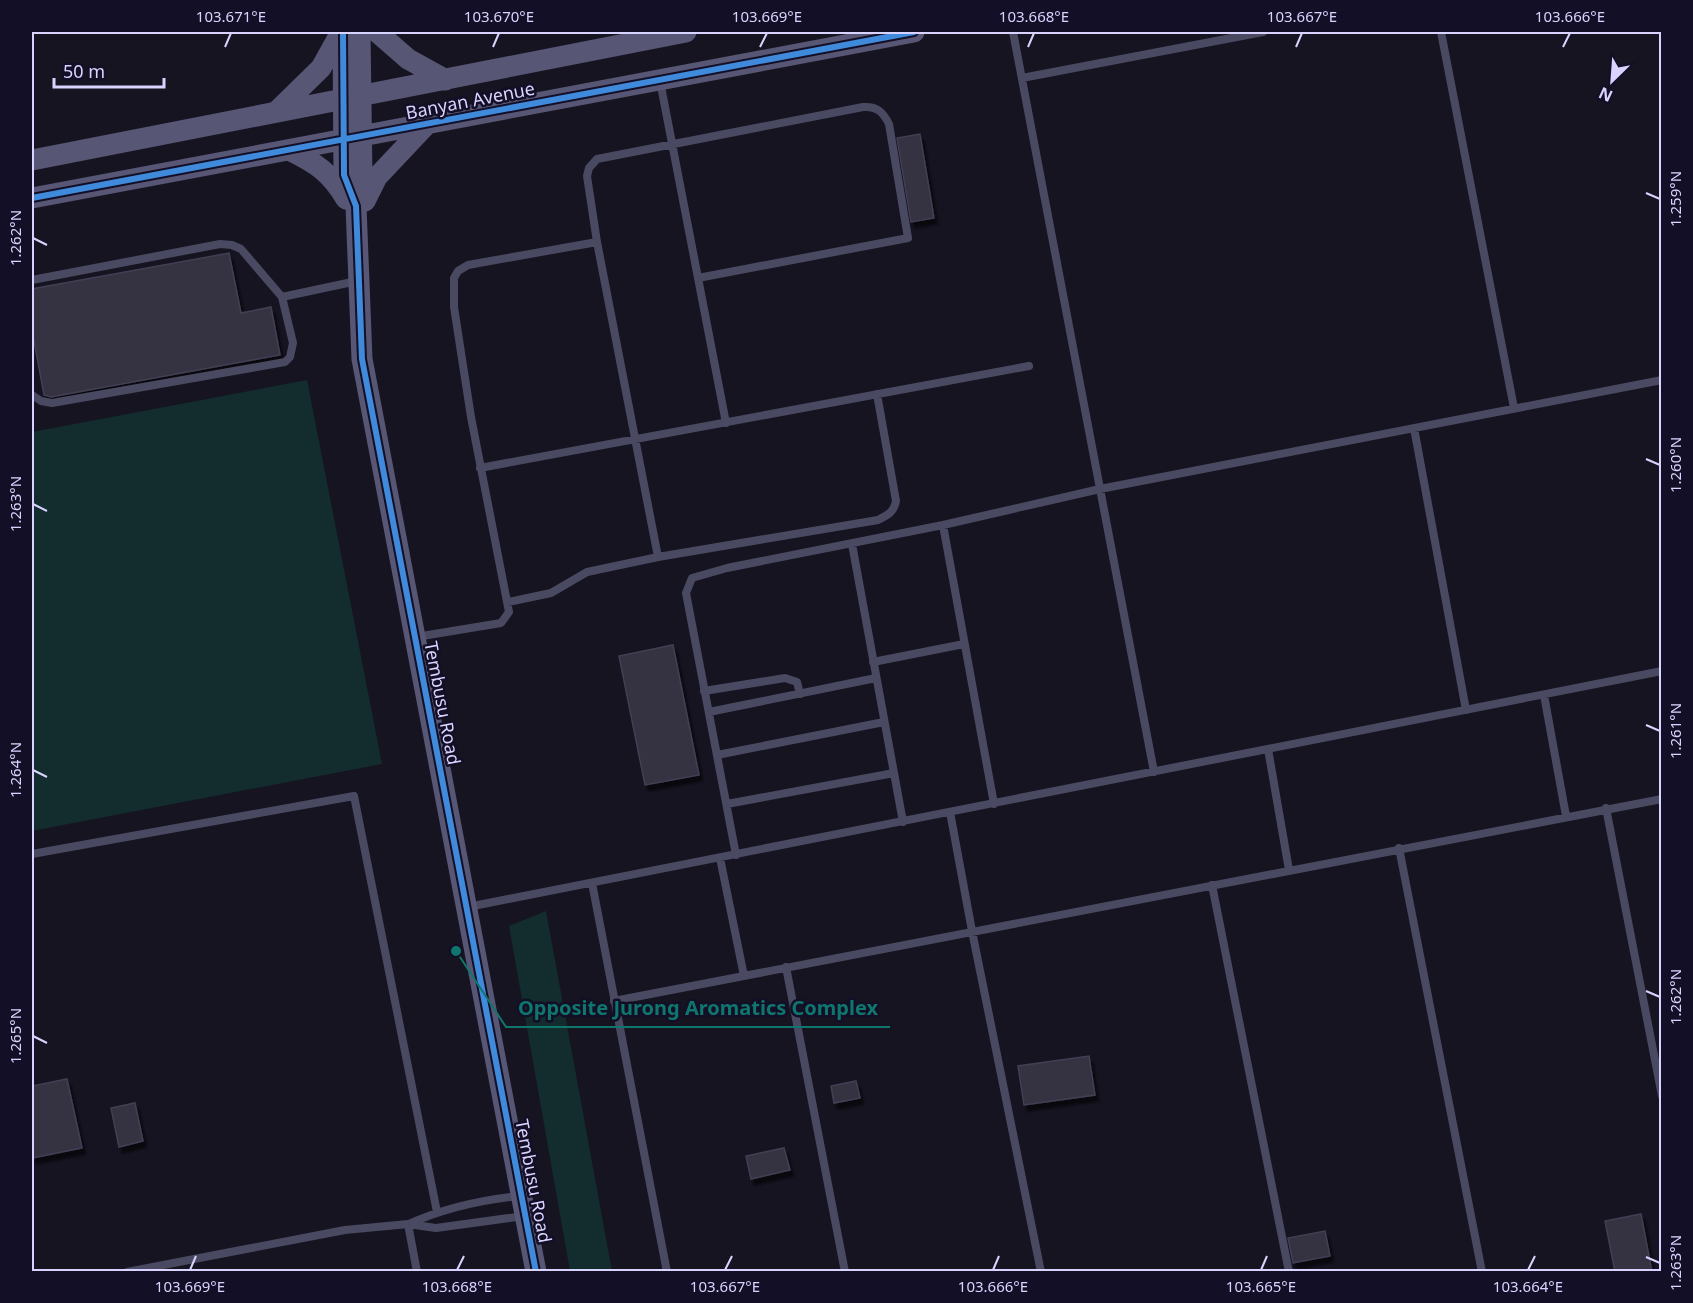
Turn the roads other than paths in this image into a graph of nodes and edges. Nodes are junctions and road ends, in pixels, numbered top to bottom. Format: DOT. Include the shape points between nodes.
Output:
graph roads {
  1 [pos="342,32"];
  2 [pos="360,32"];
  3 [pos="377,32"];
  4 [pos="686,32"];
  5 [pos="914,32"];
  6 [pos="1013,32"];
  7 [pos="1263,32"];
  8 [pos="1441,32"];
  9 [pos="1022,78"];
  10 [pos="659,79"];
  11 [pos="446,80"];
  12 [pos="352,98"];
  13 [pos="276,113"];
  14 [pos="427,124"];
  15 [pos="353,138"];
  16 [pos="672,143"];
  17 [pos="289,150"];
  18 [pos="32,160"];
  19 [pos="32,198"];
  20 [pos="356,212"];
  21 [pos="597,242"];
  22 [pos="698,278"];
  23 [pos="32,280"];
  24 [pos="359,281"];
  25 [pos="282,297"];
  26 [pos="1029,366"];
  27 [pos="1662,380"];
  28 [pos="877,394"];
  29 [pos="32,395"];
  30 [pos="1514,408"];
  31 [pos="726,423"];
  32 [pos="1414,428"];
  33 [pos="635,439"];
  34 [pos="480,468"];
  35 [pos="1100,489"];
  36 [pos="943,525"];
  37 [pos="852,544"];
  38 [pos="658,557"];
  39 [pos="508,602"];
  40 [pos="415,638"];
  41 [pos="964,644"];
  42 [pos="873,662"];
  43 [pos="1662,671"];
  44 [pos="876,678"];
  45 [pos="704,691"];
  46 [pos="800,694"];
  47 [pos="1544,695"];
  48 [pos="1466,710"];
  49 [pos="709,712"];
  50 [pos="884,722"];
  51 [pos="1268,749"];
  52 [pos="717,755"];
  53 [pos="1154,772"];
  54 [pos="894,773"];
  55 [pos="1662,799"];
  56 [pos="727,804"];
  57 [pos="994,804"];
  58 [pos="1606,808"];
  59 [pos="950,812"];
  60 [pos="1566,816"];
  61 [pos="903,822"];
  62 [pos="1399,848"];
  63 [pos="32,854"];
  64 [pos="736,855"];
  65 [pos="720,858"];
  66 [pos="1289,870"];
  67 [pos="592,884"];
  68 [pos="1212,885"];
  69 [pos="466,907"];
  70 [pos="972,931"];
  71 [pos="786,967"];
  72 [pos="744,976"];
  73 [pos="614,1001"];
  74 [pos="1662,1096"];
  75 [pos="523,1206"];
  76 [pos="436,1212"];
  77 [pos="408,1224"];
  78 [pos="127,1272"];
  79 [pos="417,1272"];
  80 [pos="536,1272"];
  81 [pos="667,1272"];
  82 [pos="844,1272"];
  83 [pos="1041,1272"];
  84 [pos="1289,1272"];
  85 [pos="1482,1272"];
  1 -- 12 [label="street"];
  1 -- 13 [label="street" via="321,68"];
  2 -- 12 [label="street"];
  3 -- 11 [label="street" via="408,59"];
  4 -- 11 [label="street, Banyan Avenue"];
  5 -- 10 [label="street, Banyan Avenue"];
  6 -- 9 [label="lane"];
  7 -- 9 [label="lane"];
  8 -- 30 [label="lane"];
  9 -- 35 [label="lane"];
  10 -- 14 [label="street, Banyan Avenue"];
  10 -- 16 [label="lane"];
  11 -- 12 [label="street, Banyan Avenue"];
  12 -- 13 [label="street, Banyan Avenue"];
  12 -- 15 [label="street, Tembusu Road"];
  13 -- 18 [label="street, Banyan Avenue"];
  14 -- 15 [label="street, Banyan Avenue"];
  14 -- 20 [label="street" via="377,177"];
  15 -- 17 [label="street, Banyan Avenue"];
  15 -- 20 [label="street, Tembusu Road" via="345,175"];
  16 -- 21 [label="lane" via="592,163 587,176"];
  16 -- 22 [label="lane"];
  16 -- 22 [label="lane" via="871,106 879,109 889,124 908,238"];
  17 -- 19 [label="street, Banyan Avenue"];
  17 -- 20 [label="street" via="327,172"];
  20 -- 24 [label="street, Tembusu Road"];
  21 -- 33 [label="lane"];
  21 -- 34 [label="lane" via="468,265 454,278 454,308"];
  22 -- 31 [label="lane"];
  23 -- 25 [label="lane" via="220,243 241,249"];
  24 -- 25 [label="lane"];
  24 -- 40 [label="street, Tembusu Road" via="362,359"];
  25 -- 29 [label="lane" via="293,343 285,362 52,403"];
  26 -- 28 [label="lane"];
  27 -- 30 [label="lane"];
  28 -- 31 [label="lane"];
  28 -- 38 [label="lane" via="896,501 895,509 888,515 878,520"];
  30 -- 32 [label="lane"];
  31 -- 33 [label="lane"];
  32 -- 35 [label="lane"];
  32 -- 48 [label="lane"];
  33 -- 34 [label="lane"];
  33 -- 38 [label="lane"];
  34 -- 39 [label="lane"];
  35 -- 36 [label="lane"];
  35 -- 53 [label="lane"];
  36 -- 37 [label="lane"];
  36 -- 41 [label="lane"];
  37 -- 42 [label="lane"];
  37 -- 45 [label="lane" via="692,578 686,594"];
  38 -- 39 [label="lane" via="587,572 551,593"];
  39 -- 40 [label="lane" via="509,612 501,622"];
  40 -- 69 [label="street, Tembusu Road"];
  41 -- 42 [label="lane"];
  41 -- 57 [label="lane"];
  42 -- 44 [label="lane"];
  43 -- 47 [label="lane"];
  44 -- 46 [label="lane"];
  44 -- 50 [label="lane"];
  45 -- 46 [label="lane" via="785,678 797,682"];
  45 -- 49 [label="lane"];
  46 -- 49 [label="lane"];
  47 -- 48 [label="lane"];
  47 -- 60 [label="lane"];
  48 -- 51 [label="lane"];
  49 -- 52 [label="lane"];
  50 -- 52 [label="lane"];
  50 -- 54 [label="lane"];
  51 -- 53 [label="lane"];
  51 -- 66 [label="lane"];
  52 -- 56 [label="lane"];
  53 -- 57 [label="lane"];
  54 -- 56 [label="lane"];
  54 -- 61 [label="lane"];
  55 -- 58 [label="lane"];
  56 -- 64 [label="lane"];
  57 -- 59 [label="lane"];
  58 -- 60 [label="lane"];
  58 -- 74 [label="lane"];
  59 -- 61 [label="lane"];
  59 -- 70 [label="lane"];
  60 -- 62 [label="lane"];
  61 -- 64 [label="lane"];
  62 -- 66 [label="lane"];
  62 -- 85 [label="lane"];
  63 -- 76 [label="lane" via="354,796"];
  64 -- 65 [label="lane"];
  65 -- 67 [label="lane"];
  65 -- 72 [label="lane"];
  66 -- 68 [label="lane"];
  67 -- 69 [label="lane"];
  67 -- 73 [label="lane"];
  68 -- 70 [label="lane"];
  68 -- 84 [label="lane"];
  69 -- 75 [label="street, Tembusu Road"];
  70 -- 71 [label="lane"];
  70 -- 83 [label="lane"];
  71 -- 72 [label="lane"];
  71 -- 82 [label="lane"];
  72 -- 73 [label="lane"];
  73 -- 81 [label="lane"];
  75 -- 76 [label="lane" via="497,1198"];
  75 -- 77 [label="lane" via="436,1228"];
  75 -- 80 [label="street, Tembusu Road"];
  76 -- 77 [label="lane"];
  77 -- 78 [label="lane" via="345,1230"];
  77 -- 79 [label="lane"];
}
